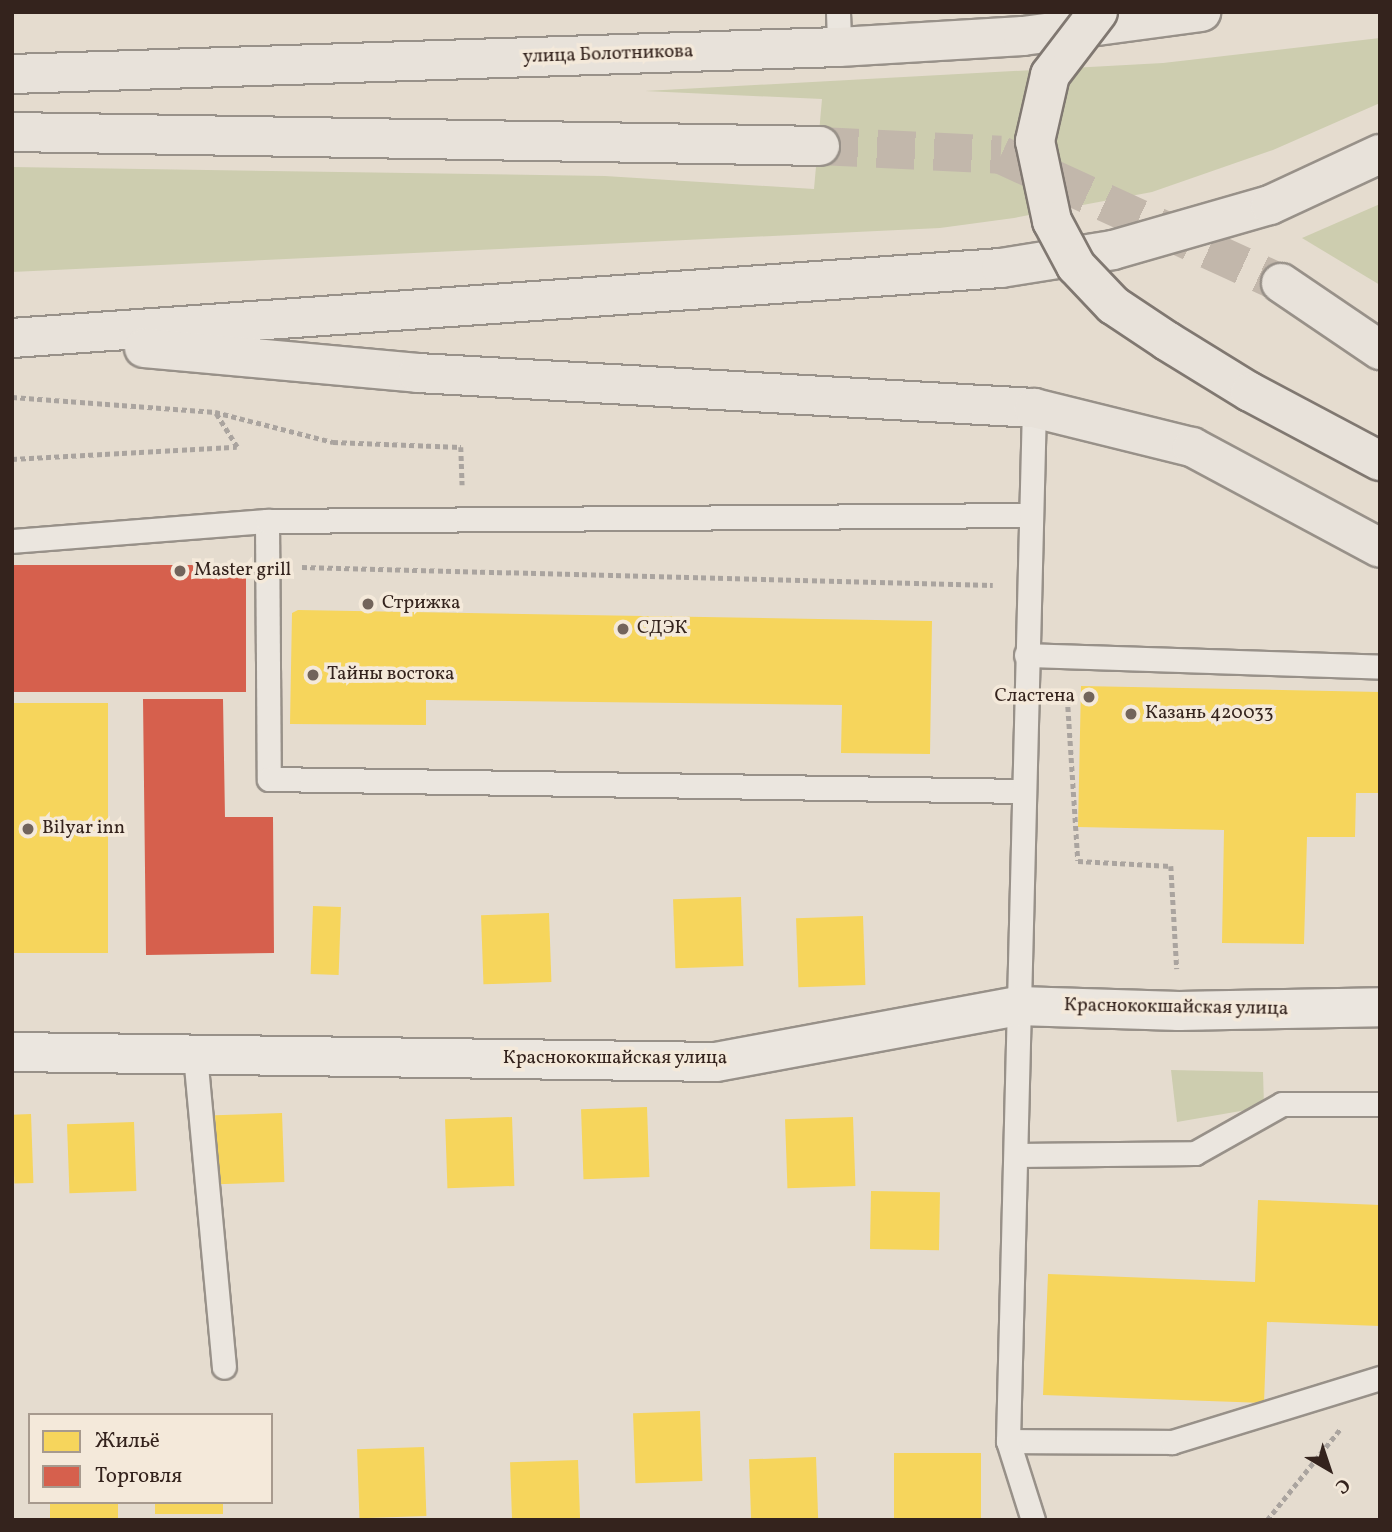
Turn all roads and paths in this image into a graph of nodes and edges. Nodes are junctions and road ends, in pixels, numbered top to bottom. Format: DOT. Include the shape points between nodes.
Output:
graph roads {
  1 [pos="1098,12"];
  2 [pos="1201,12"];
  3 [pos="839,30"];
  4 [pos="12,74"];
  5 [pos="12,132"];
  6 [pos="820,146"];
  7 [pos="1380,154"];
  8 [pos="1281,283"];
  9 [pos="22,338"];
  10 [pos="1380,350"];
  11 [pos="12,397"];
  12 [pos="1034,408"];
  13 [pos="215,412"];
  14 [pos="12,458"];
  15 [pos="1380,461"];
  16 [pos="463,494"];
  17 [pos="1030,515"];
  18 [pos="267,521"];
  19 [pos="12,541"];
  20 [pos="1380,548"];
  21 [pos="267,566"];
  22 [pos="1029,586"];
  23 [pos="1026,655"];
  24 [pos="1065,657"];
  25 [pos="1380,667"];
  26 [pos="1022,791"];
  27 [pos="1018,1006"];
  28 [pos="1380,1007"];
  29 [pos="1179,1012"];
  30 [pos="12,1052"];
  31 [pos="195,1055"];
  32 [pos="1380,1104"];
  33 [pos="1016,1154"];
  34 [pos="224,1367"];
  35 [pos="1380,1378"];
  36 [pos="1345,1423"];
  37 [pos="1008,1441"];
  38 [pos="1033,1520"];
  39 [pos="1267,1520"];
  1 -- 15 [label="main road, bridge" via="1050,75 1035,141 1052,221 1076,266 1113,305 1167,341 1250,392"];
  2 -- 3 [label="main road, улица Болотникова" via="1023,36"];
  3 -- 4 [label="main road, улица Болотникова"];
  5 -- 6 [label="main road"];
  7 -- 9 [label="main road" via="1270,205 1113,250 1001,268"];
  8 -- 10 [label="main road"];
  9 -- 12 [label="main road" via="418,373"];
  11 -- 13 [label="path"];
  12 -- 17 [label="lane"];
  12 -- 20 [label="main road" via="1192,447"];
  13 -- 14 [label="path" via="237,447"];
  13 -- 16 [label="path" via="332,442 461,447"];
  17 -- 18 [label="lane"];
  17 -- 22 [label="lane"];
  18 -- 19 [label="lane"];
  18 -- 21 [label="lane"];
  21 -- 22 [label="path"];
  21 -- 26 [label="lane" via="269,779"];
  22 -- 23 [label="lane"];
  23 -- 24 [label="lane"];
  23 -- 26 [label="lane"];
  24 -- 25 [label="lane"];
  24 -- 29 [label="path" via="1078,861 1171,866"];
  26 -- 27 [label="lane"];
  27 -- 29 [label="street, Краснококшайская улица"];
  27 -- 31 [label="street, Краснококшайская улица" via="716,1062"];
  27 -- 33 [label="lane"];
  28 -- 29 [label="street, Краснококшайская улица"];
  30 -- 31 [label="street, Краснококшайская улица"];
  31 -- 34 [label="lane"];
  32 -- 33 [label="lane" via="1282,1104 1195,1153"];
  33 -- 37 [label="lane"];
  35 -- 37 [label="lane" via="1172,1442"];
  36 -- 39 [label="path"];
  37 -- 38 [label="lane"];
}
